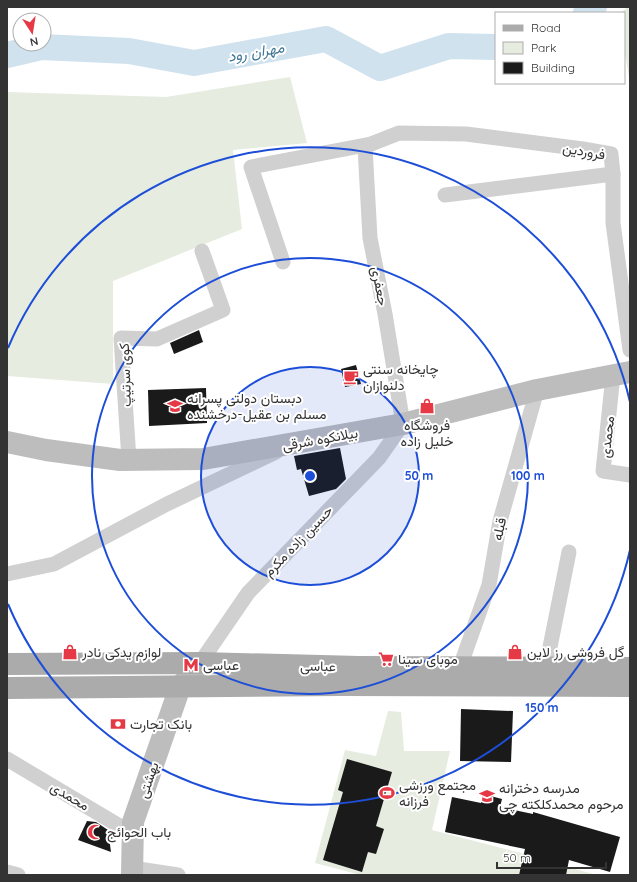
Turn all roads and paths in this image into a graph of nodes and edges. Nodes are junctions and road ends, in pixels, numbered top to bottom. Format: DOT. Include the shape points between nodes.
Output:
graph roads {
  1 [pos="368,146"];
  2 [pos="613,174"];
  3 [pos="445,195"];
  4 [pos="202,251"];
  5 [pos="283,262"];
  6 [pos="630,350"];
  7 [pos="622,374"];
  8 [pos="536,390"];
  9 [pos="403,424"];
  10 [pos="7,442"];
  11 [pos="295,443"];
  12 [pos="129,460"];
  13 [pos="630,475"];
  14 [pos="569,552"];
  15 [pos="7,574"];
  16 [pos="200,663"];
  17 [pos="7,664"];
  18 [pos="546,667"];
  19 [pos="630,668"];
  20 [pos="457,676"];
  21 [pos="630,686"];
  22 [pos="180,687"];
  23 [pos="7,688"];
  24 [pos="7,759"];
  25 [pos="133,834"];
  26 [pos="132,871"];
  27 [pos="7,872"];
  28 [pos="18,875"];
  29 [pos="178,875"];
  1 -- 2 [label="street, فروردین" via="399,133 466,134 612,154"];
  1 -- 5 [label="street" via="251,167"];
  1 -- 9 [label="street, جعفری" via="370,238"];
  2 -- 3 [label="street"];
  2 -- 6 [label="street, فروردین" via="613,223"];
  4 -- 12 [label="street, کوی سرتیپ" via="223,310 157,339 121,338"];
  7 -- 8 [label="main road, بیلانکوه شرقی"];
  7 -- 13 [label="street, محمدی" via="603,471"];
  8 -- 9 [label="main road, بیلانکوه شرقی"];
  8 -- 20 [label="street, قبله" via="500,521 489,585"];
  9 -- 11 [label="main road, بیلانکوه شرقی"];
  9 -- 16 [label="street, حسین زاده مکرم" via="379,458 248,593"];
  10 -- 12 [label="main road, بیلانکوه شرقی" via="46,450"];
  11 -- 12 [label="main road, بیلانکوه شرقی" via="203,459"];
  11 -- 15 [label="street" via="167,504 54,564"];
  14 -- 18 [label="street"];
  16 -- 17 [label="main road, عباسى"];
  16 -- 20 [label="main road, عباسى" via="338,666"];
  16 -- 22 [label="main road"];
  18 -- 19 [label="main road, عباسى"];
  18 -- 20 [label="main road, عباسى"];
  20 -- 21 [label="main road, عباسى"];
  20 -- 22 [label="main road, عباسى" via="340,685"];
  22 -- 23 [label="main road, عباسى"];
  22 -- 25 [label="main road, بهشتی" via="133,822"];
  24 -- 25 [label="street, محمدی"];
  25 -- 26 [label="main road, بهشتی"];
  26 -- 29 [label="street"];
  27 -- 28 [label="street"];
}
